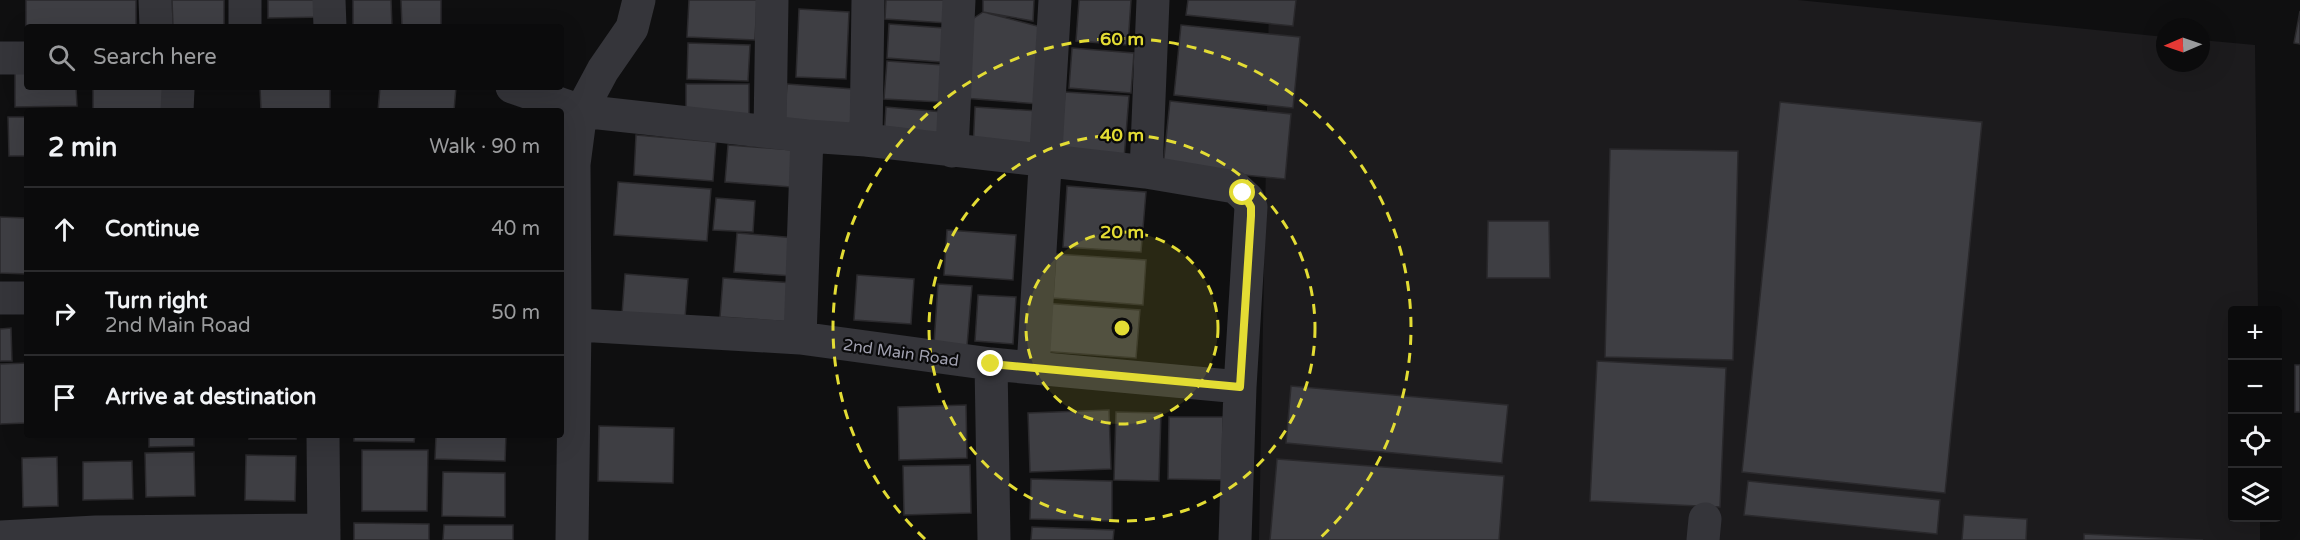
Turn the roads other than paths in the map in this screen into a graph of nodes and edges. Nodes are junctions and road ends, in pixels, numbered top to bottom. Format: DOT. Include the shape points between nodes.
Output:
graph roads {
  1 [pos="155,0"];
  2 [pos="245,0"];
  3 [pos="329,0"];
  4 [pos="639,0"];
  5 [pos="772,0"];
  6 [pos="868,0"];
  7 [pos="959,0"];
  8 [pos="1055,0"];
  9 [pos="1153,0"];
  10 [pos="156,24"];
  11 [pos="245,24"];
  12 [pos="330,24"];
  13 [pos="0,58"];
  14 [pos="24,58"];
  15 [pos="521,90"];
  16 [pos="581,111"];
  17 [pos="770,132"];
  18 [pos="807,136"];
  19 [pos="866,140"];
  20 [pos="952,151"];
  21 [pos="1045,161"];
  22 [pos="1146,172"];
  23 [pos="0,298"];
  24 [pos="24,298"];
  25 [pos="568,324"];
  26 [pos="800,338"];
  27 [pos="991,364"];
  28 [pos="1033,368"];
  29 [pos="1240,387"];
  30 [pos="323,438"];
  31 [pos="324,535"];
  32 [pos="0,537"];
  33 [pos="572,540"];
  34 [pos="994,540"];
  35 [pos="1235,540"];
  1 -- 10 [label="street"];
  2 -- 11 [label="street"];
  3 -- 12 [label="street"];
  4 -- 16 [label="street" via="632,28"];
  5 -- 17 [label="street"];
  6 -- 19 [label="street"];
  7 -- 20 [label="street"];
  8 -- 21 [label="street"];
  9 -- 22 [label="street"];
  13 -- 14 [label="street"];
  15 -- 16 [label="street"];
  16 -- 17 [label="street"];
  16 -- 25 [label="street" via="574,164"];
  17 -- 18 [label="street"];
  18 -- 19 [label="street"];
  18 -- 26 [label="street"];
  19 -- 20 [label="street"];
  20 -- 21 [label="street"];
  21 -- 22 [label="street"];
  21 -- 28 [label="street"];
  22 -- 29 [label="street" via="1235,187 1248,199 1251,216"];
  23 -- 24 [label="street"];
  25 -- 26 [label="street, 2nd Main Road"];
  25 -- 33 [label="street"];
  26 -- 27 [label="street, 2nd Main Road"];
  27 -- 28 [label="street, 2nd Main Road"];
  27 -- 34 [label="street"];
  28 -- 29 [label="street, 2nd Main Road"];
  29 -- 35 [label="street"];
  30 -- 31 [label="street"];
  31 -- 32 [label="street" via="96,532"];
}
